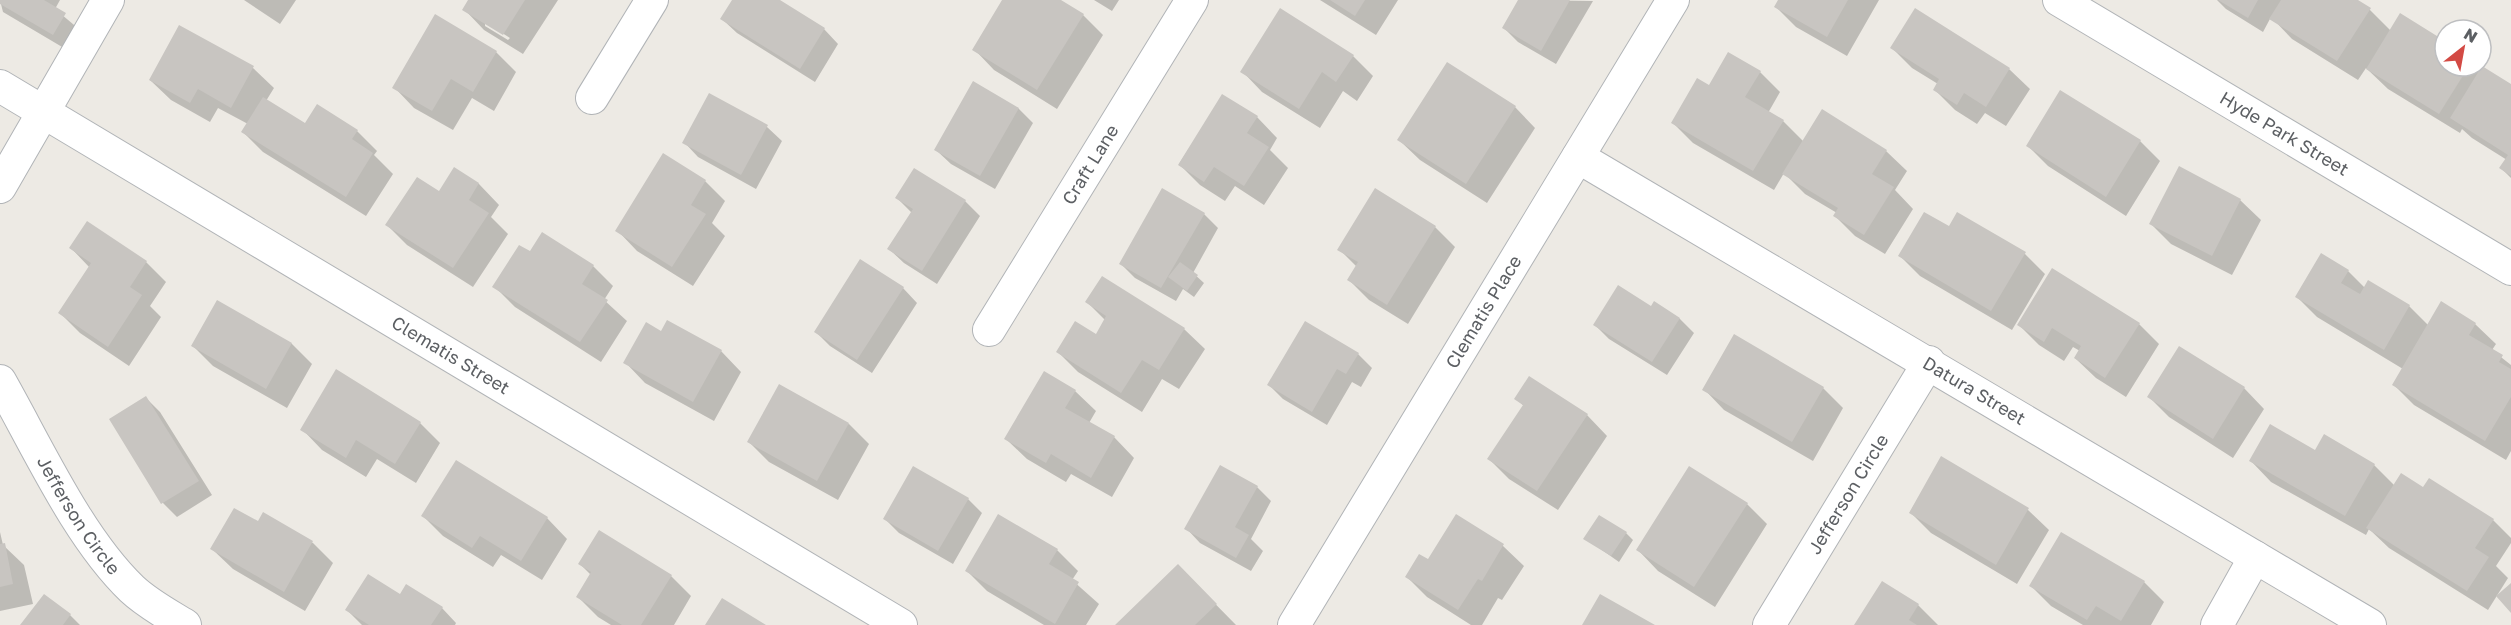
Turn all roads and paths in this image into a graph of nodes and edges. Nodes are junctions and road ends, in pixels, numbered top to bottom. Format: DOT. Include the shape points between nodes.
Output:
graph roads {
  1 [pos="108,0"];
  2 [pos="652,0"];
  3 [pos="1192,0"];
  4 [pos="1673,0"];
  5 [pos="2059,0"];
  6 [pos="0,86"];
  7 [pos="592,98"];
  8 [pos="42,112"];
  9 [pos="1578,158"];
  10 [pos="0,187"];
  11 [pos="2511,269"];
  12 [pos="989,330"];
  13 [pos="1929,362"];
  14 [pos="0,381"];
  15 [pos="2254,557"];
  16 [pos="185,625"];
  17 [pos="901,625"];
  18 [pos="1294,625"];
  19 [pos="1769,625"];
  20 [pos="2217,625"];
  21 [pos="2370,625"];
  1 -- 8 [label="street"];
  2 -- 7 [label="street"];
  3 -- 12 [label="street, Craft Lane"];
  4 -- 9 [label="street, Clematis Place"];
  5 -- 11 [label="street, Hyde Park Street"];
  6 -- 8 [label="street, Clematis Street"];
  8 -- 10 [label="street"];
  8 -- 17 [label="street, Clematis Street"];
  9 -- 13 [label="street, Datura Street"];
  9 -- 18 [label="street, Clematis Place"];
  13 -- 15 [label="street, Datura Street"];
  13 -- 19 [label="street, Jefferson Circle"];
  14 -- 16 [label="street, Jefferson Circle" via="98,552 132,589"];
  15 -- 20 [label="street"];
  15 -- 21 [label="street, Datura Street"];
}
